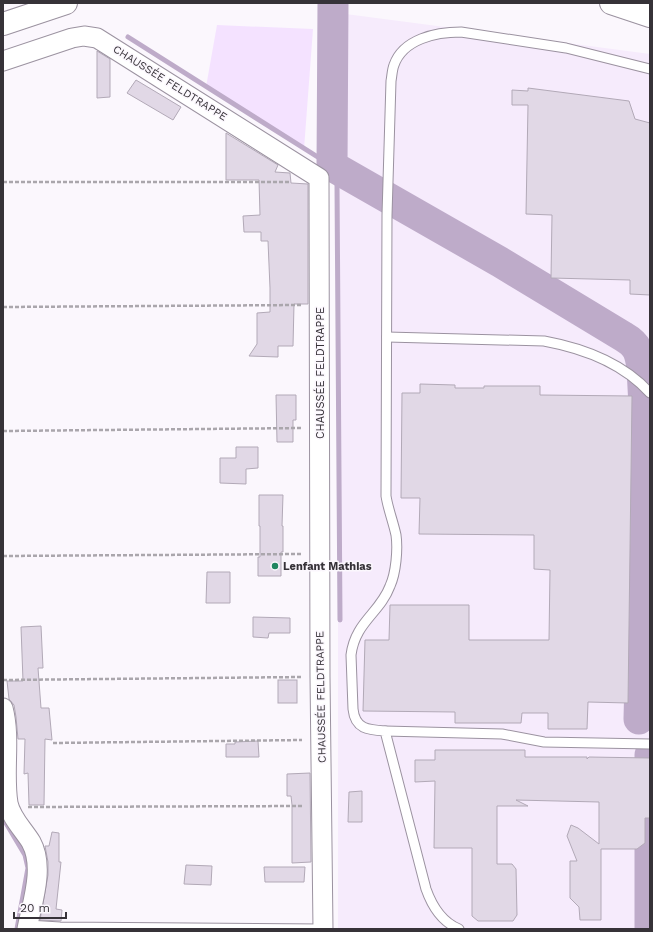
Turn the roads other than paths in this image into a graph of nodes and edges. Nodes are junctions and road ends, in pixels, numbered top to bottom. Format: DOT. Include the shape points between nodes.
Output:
graph roads {
  1 [pos="66,3"];
  2 [pos="611,3"];
  3 [pos="650,16"];
  4 [pos="3,24"];
  5 [pos="3,61"];
  6 [pos="650,70"];
  7 [pos="387,337"];
  8 [pos="650,393"];
  9 [pos="3,708"];
  10 [pos="385,731"];
  11 [pos="650,744"];
  12 [pos="27,927"];
  13 [pos="323,929"];
  14 [pos="459,929"];
  1 -- 4 [label="main road"];
  2 -- 3 [label="main road"];
  5 -- 13 [label="street, CHAUSSÉE FELDTRAPPE" via="72,38 97,38 319,178"];
  6 -- 7 [label="lane" via="566,48 461,32 440,33 412,43 406,48 394,64 391,81 387,183"];
  7 -- 8 [label="lane" via="544,342 563,345 583,351 621,370"];
  7 -- 10 [label="lane" via="386,496 397,542 394,571 388,592 356,635 351,655 355,720 364,728"];
  9 -- 12 [label="street" via="9,808 31,843 36,857 37,874"];
  10 -- 11 [label="lane" via="502,734 544,742"];
  10 -- 14 [label="lane" via="426,890 437,911"];
  12 -- 13 [label="lane"];
}
